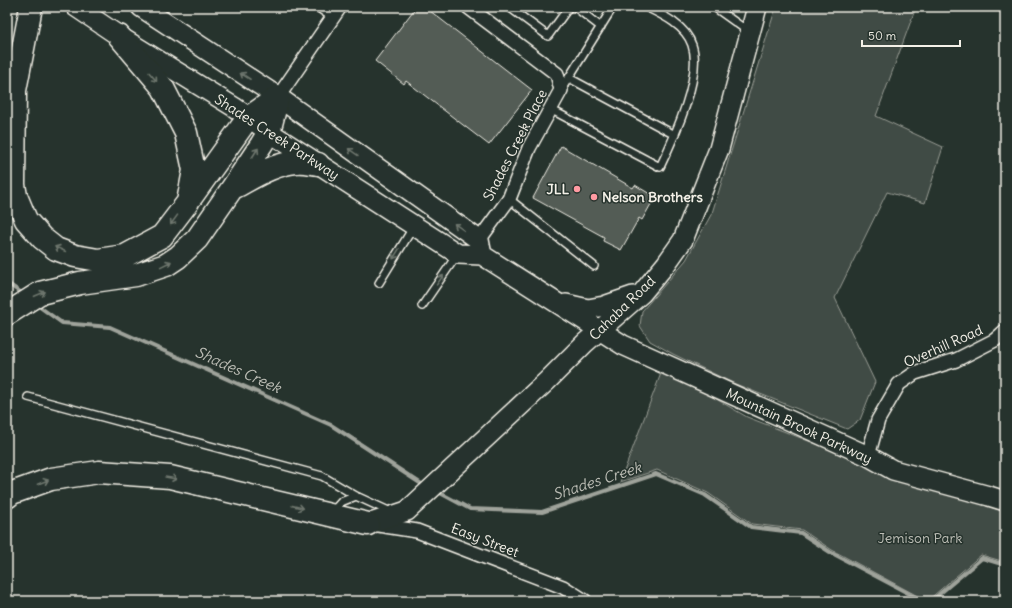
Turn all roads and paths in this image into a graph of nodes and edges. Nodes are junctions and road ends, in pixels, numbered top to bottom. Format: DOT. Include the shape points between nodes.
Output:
graph roads {
  1 [pos="31,7"];
  2 [pos="76,7"];
  3 [pos="141,7"];
  4 [pos="317,7"];
  5 [pos="468,7"];
  6 [pos="509,7"];
  7 [pos="569,7"];
  8 [pos="575,7"];
  9 [pos="613,7"];
  10 [pos="646,7"];
  11 [pos="714,7"];
  12 [pos="757,7"];
  13 [pos="336,12"];
  14 [pos="601,27"];
  15 [pos="750,32"];
  16 [pos="119,36"];
  17 [pos="569,78"];
  18 [pos="561,90"];
  19 [pos="15,93"];
  20 [pos="278,97"];
  21 [pos="550,109"];
  22 [pos="248,118"];
  23 [pos="7,130"];
  24 [pos="268,132"];
  25 [pos="675,135"];
  26 [pos="318,164"];
  27 [pos="234,187"];
  28 [pos="509,199"];
  29 [pos="188,202"];
  30 [pos="414,226"];
  31 [pos="480,248"];
  32 [pos="458,254"];
  33 [pos="594,266"];
  34 [pos="379,283"];
  35 [pos="642,293"];
  36 [pos="555,302"];
  37 [pos="422,306"];
  38 [pos="7,314"];
  39 [pos="601,330"];
  40 [pos="1005,331"];
  41 [pos="28,397"];
  42 [pos="868,456"];
  43 [pos="356,496"];
  44 [pos="7,497"];
  45 [pos="1005,501"];
  46 [pos="396,514"];
  47 [pos="331,515"];
  48 [pos="368,524"];
  49 [pos="585,601"];
  1 -- 19 [label="highway"];
  2 -- 16 [label="main road, Shades Creek Parkway"];
  20 -- 3 [label="main road, Shades Creek Parkway, one-way"];
  4 -- 13 [label="lane"];
  5 -- 18 [label="street, Shades Creek Place" via="557,74"];
  6 -- 7 [label="lane" via="548,36"];
  8 -- 14 [label="lane"];
  9 -- 14 [label="lane"];
  10 -- 25 [label="lane" via="665,16 683,30 692,45 695,67 689,95"];
  11 -- 15 [label="lane"];
  12 -- 15 [label="main road, Cahaba Road"];
  13 -- 20 [label="street"];
  14 -- 17 [label="lane"];
  15 -- 35 [label="main road, Cahaba Road" via="719,149 683,240"];
  16 -- 22 [label="main road, Shades Creek Parkway"];
  16 -- 29 [label="highway, one-way" via="163,88 186,133 194,170"];
  17 -- 18 [label="lane"];
  17 -- 25 [label="lane"];
  18 -- 21 [label="street, Shades Creek Place"];
  19 -- 23 [label="highway"];
  29 -- 19 [label="highway, one-way" via="162,236 125,256 98,260 56,249 26,220 16,196"];
  20 -- 22 [label="highway"];
  20 -- 24 [label="highway"];
  31 -- 20 [label="main road, Shades Creek Parkway, one-way"];
  21 -- 25 [label="lane" via="660,166"];
  21 -- 28 [label="street, Shades Creek Place" via="529,148"];
  22 -- 24 [label="main road, Shades Creek Parkway"];
  22 -- 29 [label="highway"];
  24 -- 26 [label="main road, Shades Creek Parkway"];
  27 -- 24 [label="highway, one-way"];
  26 -- 27 [label="highway" via="284,164"];
  26 -- 30 [label="main road, Shades Creek Parkway"];
  38 -- 27 [label="highway, one-way" via="40,293 80,283 136,276 166,265 197,239"];
  28 -- 31 [label="street, Shades Creek Place"];
  28 -- 33 [label="lane"];
  30 -- 32 [label="main road, Shades Creek Parkway"];
  30 -- 34 [label="lane, one-way"];
  31 -- 32 [label="main road"];
  31 -- 36 [label="main road, Shades Creek Parkway"];
  37 -- 32 [label="lane, one-way"];
  35 -- 36 [label="main road" via="588,309"];
  35 -- 39 [label="main road, Cahaba Road"];
  36 -- 39 [label="main road, Shades Creek Parkway"];
  39 -- 42 [label="main road, Mountain Brook Parkway" via="623,345"];
  39 -- 46 [label="main road, Cahaba Road" via="407,511"];
  40 -- 42 [label="street, Overhill Road" via="995,340 956,360 915,373 899,384 878,420"];
  41 -- 43 [label="lane" via="322,476"];
  42 -- 45 [label="main road, Mountain Brook Parkway" via="893,470"];
  43 -- 46 [label="lane"];
  43 -- 47 [label="lane" via="341,502"];
  44 -- 47 [label="highway, one-way" via="51,478 99,472 170,477"];
  46 -- 48 [label="main road, Cahaba Road"];
  47 -- 48 [label="highway"];
  48 -- 49 [label="street, Easy Street" via="417,531 563,587"];
}
